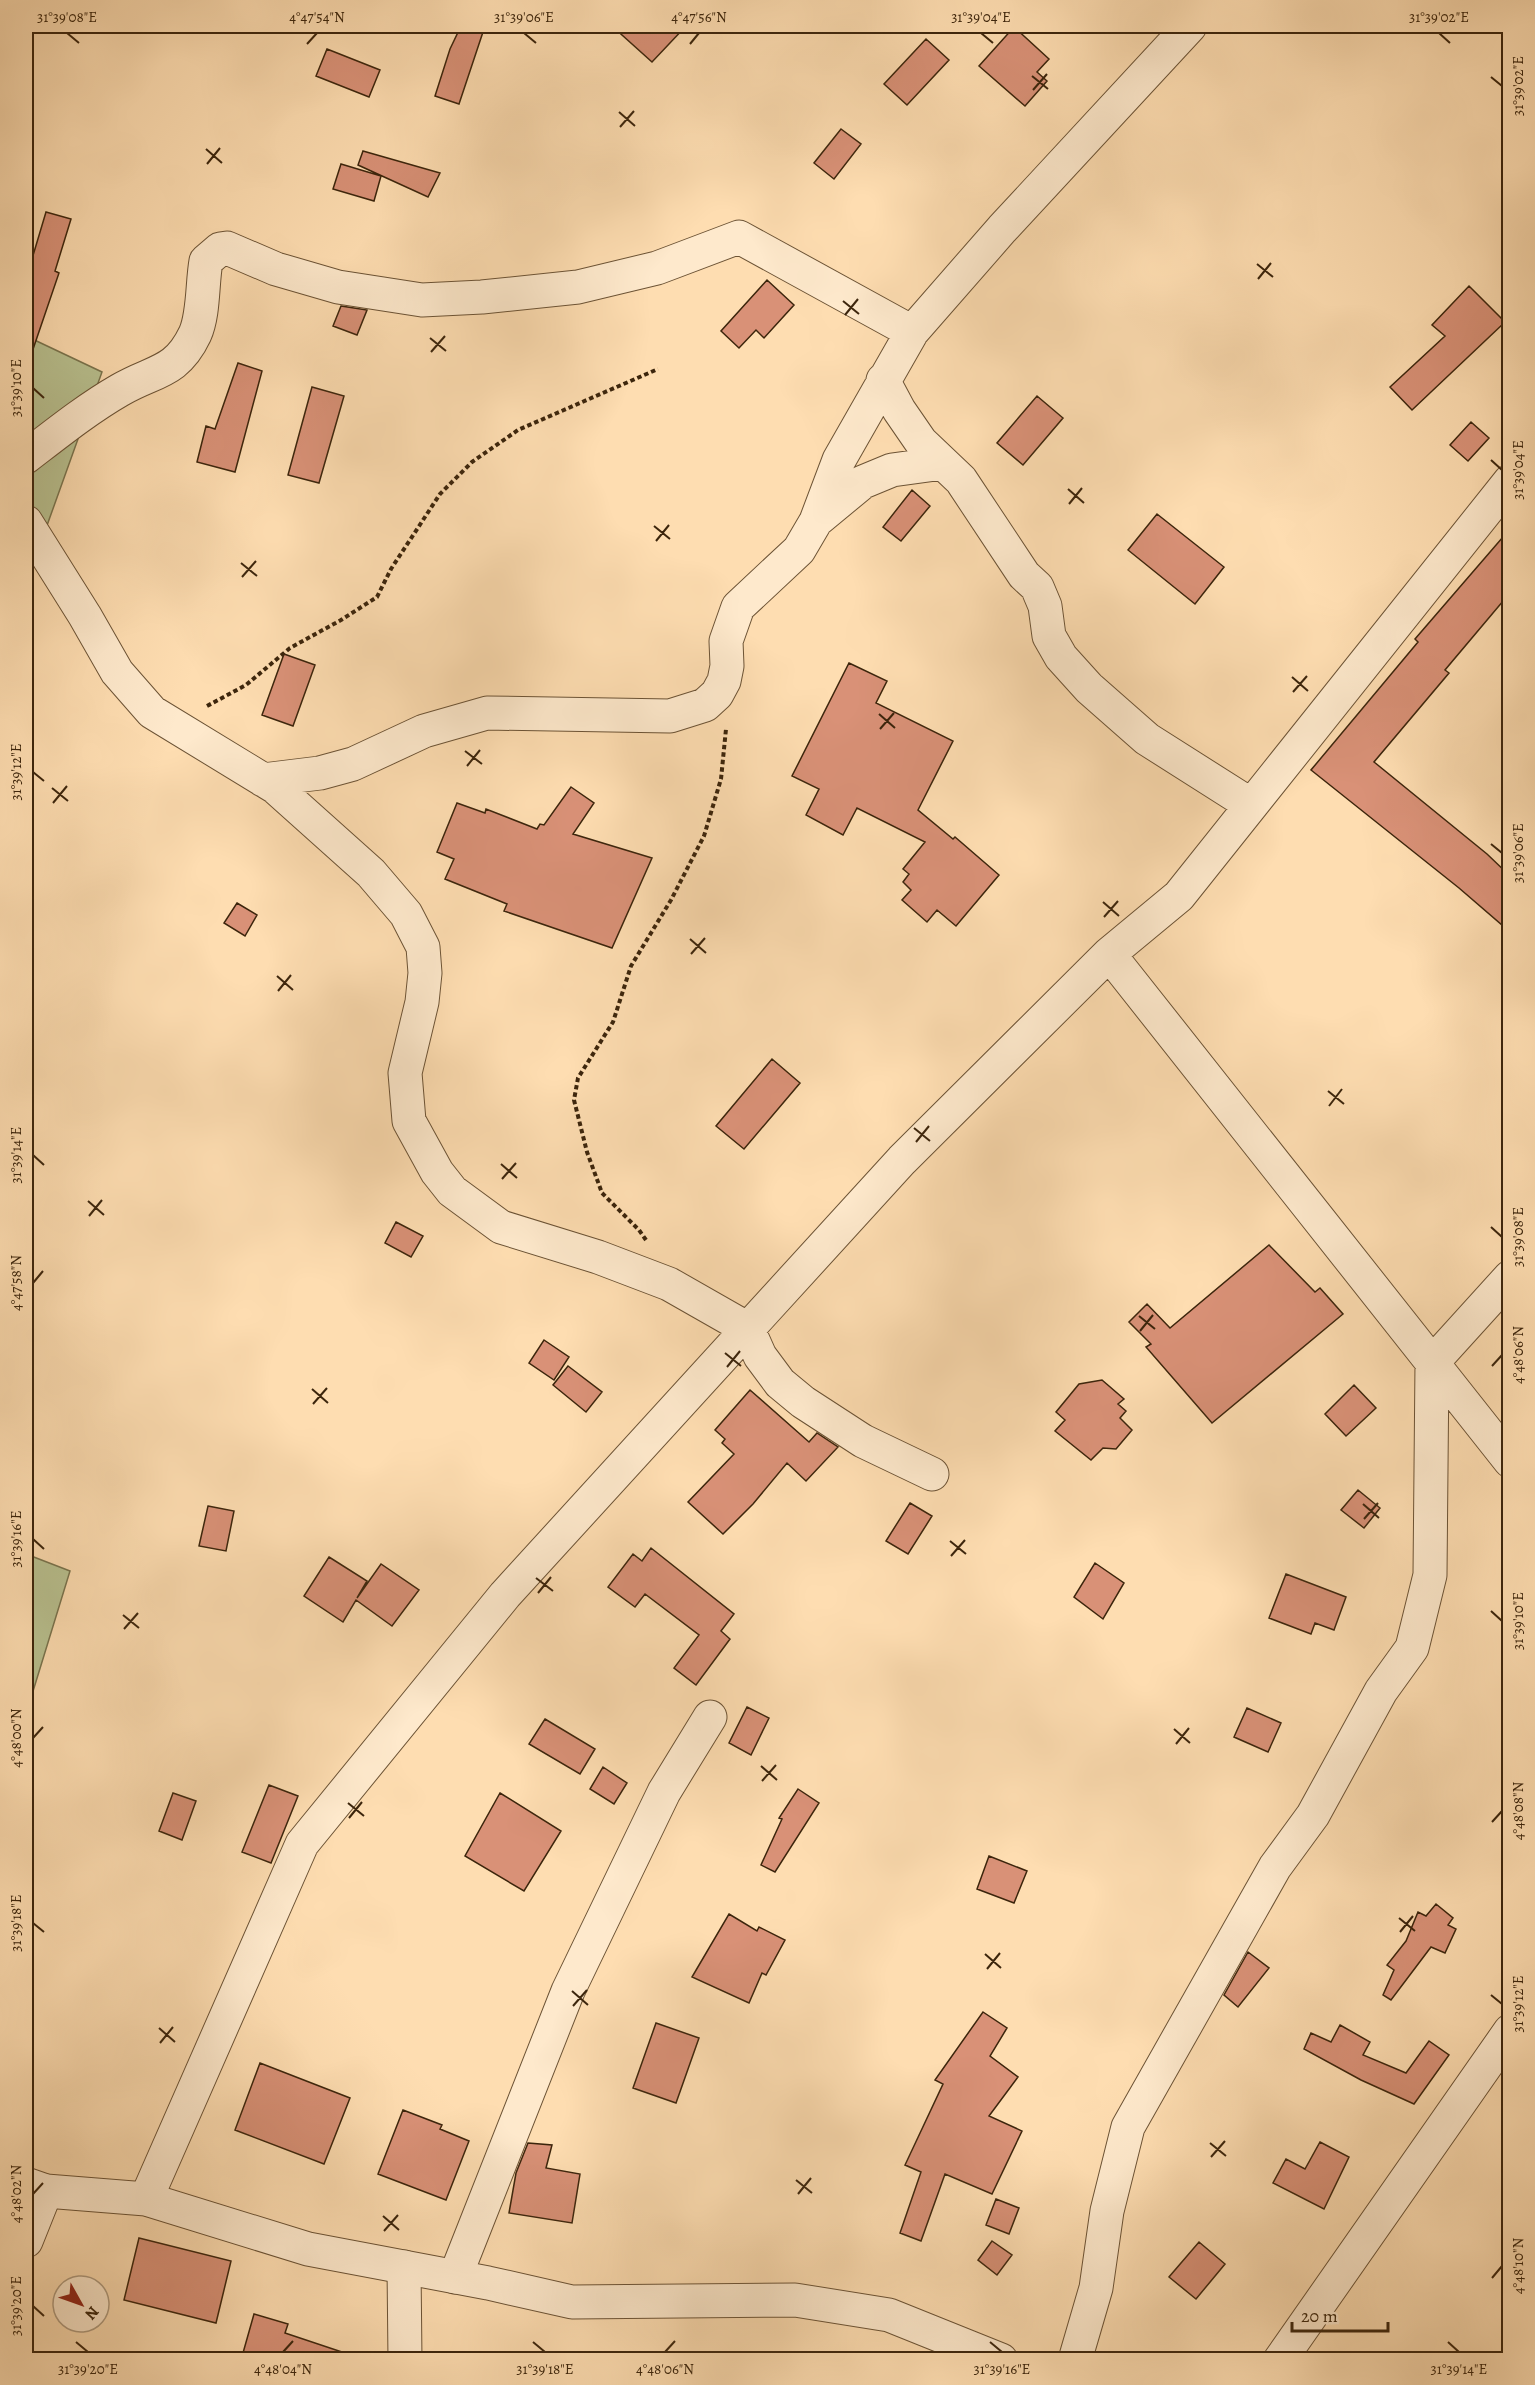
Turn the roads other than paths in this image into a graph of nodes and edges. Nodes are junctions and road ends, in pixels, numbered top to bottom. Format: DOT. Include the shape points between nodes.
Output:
graph roads {
  1 [pos="1190,26"];
  2 [pos="912,332"];
  3 [pos="883,380"];
  4 [pos="26,457"];
  5 [pos="943,464"];
  6 [pos="1509,481"];
  7 [pos="816,521"];
  8 [pos="26,522"];
  9 [pos="263,780"];
  10 [pos="1251,805"];
  11 [pos="1108,954"];
  12 [pos="1509,1277"];
  13 [pos="748,1329"];
  14 [pos="1432,1363"];
  15 [pos="1509,1461"];
  16 [pos="932,1474"];
  17 [pos="710,1717"];
  18 [pos="1509,2031"];
  19 [pos="36,2187"];
  20 [pos="146,2199"];
  21 [pos="26,2241"];
  22 [pos="404,2267"];
  23 [pos="455,2277"];
  24 [pos="405,2360"];
  25 [pos="1001,2360"];
  26 [pos="1075,2360"];
  27 [pos="1280,2360"];
  1 -- 2 [label="street"];
  2 -- 3 [label="street"];
  2 -- 4 [label="street" via="739,237 657,268 578,287 422,300 338,287 276,269 227,248 206,261 196,332 182,357 169,368 120,390"];
  3 -- 5 [label="street" via="921,442"];
  3 -- 7 [label="street" via="839,460"];
  5 -- 7 [label="street" via="892,470 863,482"];
  5 -- 10 [label="street" via="961,480 1024,575 1037,587 1045,606 1049,636 1068,665 1147,738"];
  6 -- 10 [label="street"];
  7 -- 9 [label="street" via="799,550 738,607 726,641 724,681 705,705 670,716 487,713 424,731 353,764 320,773"];
  8 -- 9 [label="street" via="117,672 152,712"];
  9 -- 13 [label="street" via="371,873 406,914 423,947 422,1002 405,1073 409,1121 452,1191 501,1227 598,1257 676,1288"];
  10 -- 11 [label="street" via="1179,896"];
  11 -- 13 [label="street" via="902,1160"];
  11 -- 14 [label="street"];
  12 -- 14 [label="street"];
  13 -- 16 [label="street" via="760,1356 780,1383 803,1402 863,1440"];
  13 -- 20 [label="street" via="505,1595 302,1844"];
  14 -- 15 [label="street"];
  14 -- 26 [label="street" via="1430,1575 1412,1648 1381,1691 1313,1815 1275,1866 1128,2127 1107,2211 1096,2288"];
  17 -- 23 [label="street" via="664,1792 568,1991"];
  18 -- 27 [label="street"];
  19 -- 20 [label="street"];
  19 -- 21 [label="street"];
  20 -- 22 [label="street" via="308,2249"];
  22 -- 23 [label="street"];
  22 -- 24 [label="street"];
  23 -- 25 [label="street" via="572,2302 795,2300 889,2315"];
}
